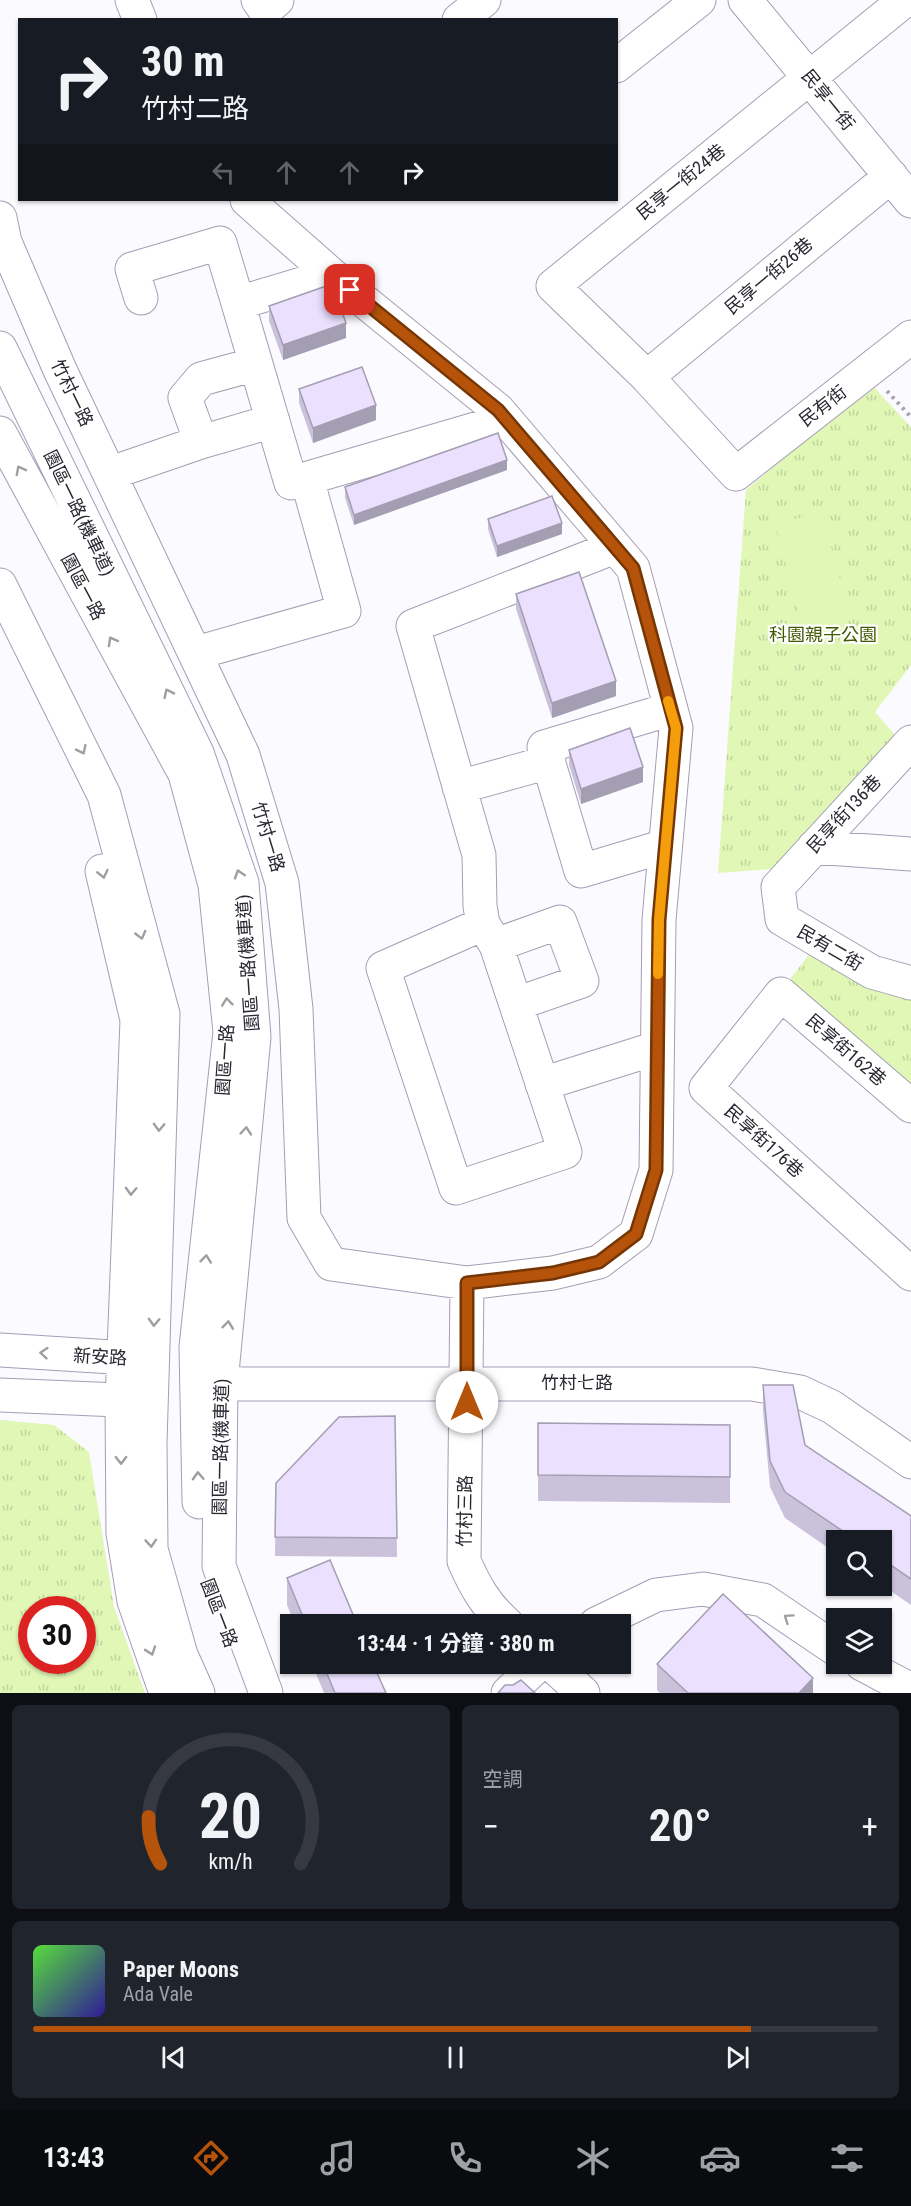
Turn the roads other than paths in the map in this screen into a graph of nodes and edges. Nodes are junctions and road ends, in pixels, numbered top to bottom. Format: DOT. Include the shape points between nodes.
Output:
graph roads {
  1 [pos="132,0"];
  2 [pos="484,0"];
  3 [pos="699,0"];
  4 [pos="745,0"];
  5 [pos="905,0"];
  6 [pos="139,18"];
  7 [pos="462,18"];
  8 [pos="618,64"];
  9 [pos="810,77"];
  10 [pos="901,188"];
  11 [pos="249,201"];
  12 [pos="0,218"];
  13 [pos="332,275"];
  14 [pos="141,298"];
  15 [pos="238,303"];
  16 [pos="911,337"];
  17 [pos="0,348"];
  18 [pos="256,364"];
  19 [pos="648,377"];
  20 [pos="506,420"];
  21 [pos="273,421"];
  22 [pos="0,433"];
  23 [pos="201,442"];
  24 [pos="111,473"];
  25 [pos="307,478"];
  26 [pos="615,547"];
  27 [pos="0,585"];
  28 [pos="0,627"];
  29 [pos="196,653"];
  30 [pos="671,709"];
  31 [pos="911,742"];
  32 [pos="549,762"];
  33 [pos="459,787"];
  34 [pos="665,846"];
  35 [pos="814,847"];
  36 [pos="911,854"];
  37 [pos="778,887"];
  38 [pos="490,934"];
  39 [pos="911,983"];
  40 [pos="781,994"];
  41 [pos="516,1004"];
  42 [pos="657,1048"];
  43 [pos="542,1084"];
  44 [pos="911,1106"];
  45 [pos="911,1274"];
  46 [pos="467,1283"];
  47 [pos="0,1350"];
  48 [pos="138,1359"];
  49 [pos="208,1381"];
  50 [pos="467,1383"];
  51 [pos="0,1395"];
  52 [pos="136,1401"];
  53 [pos="911,1462"];
  54 [pos="495,1614"];
  55 [pos="617,1614"];
  56 [pos="826,1643"];
  57 [pos="528,1674"];
  58 [pos="562,1674"];
  59 [pos="881,1674"];
  60 [pos="911,1690"];
  61 [pos="166,1693"];
  62 [pos="198,1693"];
  63 [pos="250,1693"];
  64 [pos="266,1693"];
  65 [pos="508,1693"];
  66 [pos="583,1693"];
  1 -- 6 [label="street"];
  2 -- 7 [label="street"];
  3 -- 8 [label="street"];
  4 -- 9 [label="street, 民享一街"];
  5 -- 9 [label="street, 民享一街24巷"];
  9 -- 10 [label="street, 民享一街"];
  9 -- 19 [label="street, 民享一街24巷" via="553,286"];
  10 -- 19 [label="street, 民享一街26巷"];
  11 -- 13 [label="street"];
  12 -- 24 [label="street, 竹村一路" via="5,242 56,360"];
  13 -- 15 [label="street"];
  13 -- 20 [label="street"];
  14 -- 15 [label="street" via="132,269 220,243"];
  15 -- 18 [label="street"];
  16 -- 19 [label="street, 民有街" via="736,474"];
  49 -- 17 [label="street, 園區一路(機車道), one-way" via="254,1037 242,882 197,753"];
  18 -- 21 [label="street"];
  18 -- 23 [label="street" via="201,379 185,398"];
  20 -- 25 [label="street"];
  20 -- 26 [label="street"];
  21 -- 23 [label="street"];
  21 -- 25 [label="street" via="291,483"];
  49 -- 22 [label="street, 園區一路, one-way" via="196,1347 230,1032 215,885 184,774"];
  23 -- 24 [label="street"];
  24 -- 29 [label="street, 竹村一路"];
  25 -- 29 [label="street" via="344,611"];
  26 -- 30 [label="street" via="633,568"];
  26 -- 33 [label="street" via="413,626"];
  27 -- 48 [label="street, one-way" via="104,795 163,1014"];
  28 -- 48 [label="street, one-way" via="89,816 137,1020"];
  29 -- 46 [label="street, 竹村一路" via="243,755 282,883 296,1009 304,1218 331,1264"];
  30 -- 32 [label="street" via="544,747"];
  30 -- 34 [label="street" via="676,728"];
  31 -- 35 [label="street, 民享街136巷"];
  32 -- 33 [label="street"];
  32 -- 34 [label="street" via="581,871"];
  33 -- 38 [label="street" via="479,855 480,906"];
  34 -- 42 [label="street" via="659,920"];
  35 -- 36 [label="street"];
  35 -- 37 [label="street, 民享街136巷"];
  37 -- 39 [label="street, 民有二街" via="782,919 872,972"];
  38 -- 41 [label="street"];
  38 -- 41 [label="street" via="560,922 582,981"];
  38 -- 43 [label="street" via="383,968 456,1188 565,1152"];
  40 -- 44 [label="street, 民享街162巷"];
  40 -- 45 [label="street, 民享街176巷" via="706,1088"];
  41 -- 43 [label="street"];
  42 -- 43 [label="street"];
  42 -- 46 [label="street" via="656,1170 636,1234 599,1262 553,1273"];
  46 -- 50 [label="street"];
  48 -- 47 [label="street, 新安路, one-way"];
  48 -- 49 [label="street, 新安路"];
  48 -- 52 [label="street"];
  49 -- 50 [label="street, 竹村七路"];
  49 -- 52 [label="street"];
  63 -- 49 [label="street, 園區一路, one-way" via="202,1569"];
  49 -- 64 [label="street, 園區一路(機車道)" via="219,1566"];
  50 -- 53 [label="street, 竹村七路" via="753,1384 800,1392 832,1407"];
  50 -- 54 [label="street, 竹村三路" via="464,1561 476,1588"];
  51 -- 52 [label="street"];
  52 -- 61 [label="street, one-way" via="123,1533 134,1601"];
  52 -- 62 [label="street, one-way" via="151,1549 181,1655"];
  56 -- 55 [label="street, one-way" via="763,1600 703,1589 656,1595"];
  57 -- 65 [label="street"];
  58 -- 66 [label="street"];
  59 -- 60 [label="street"];
}
